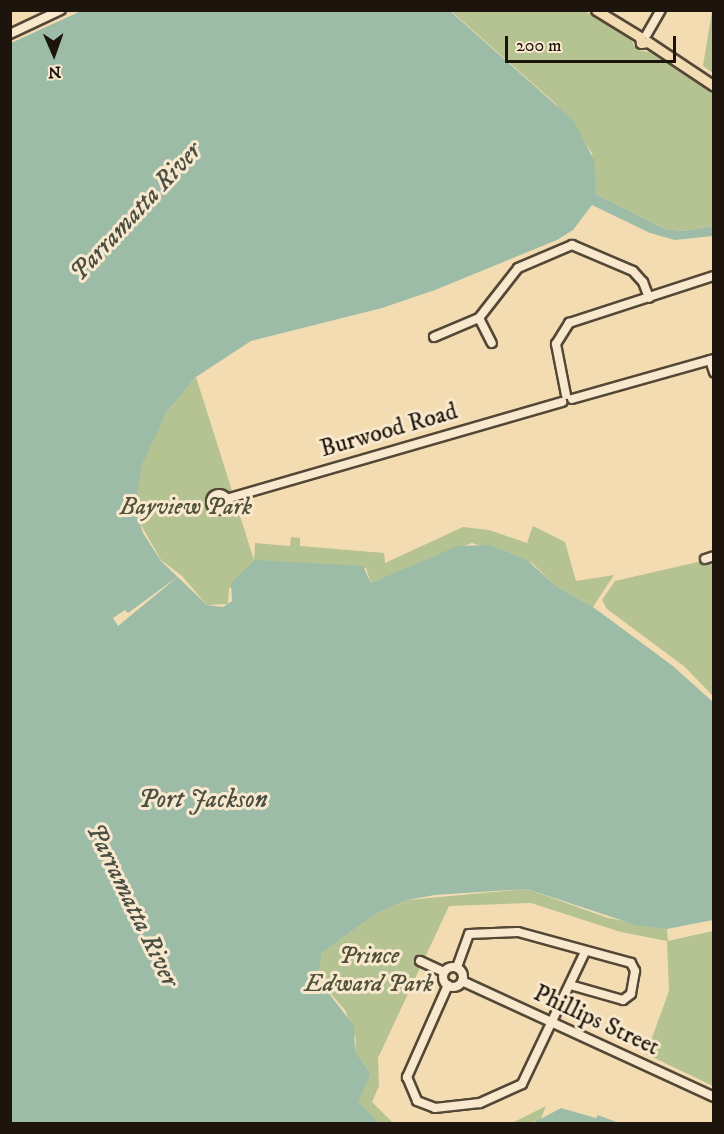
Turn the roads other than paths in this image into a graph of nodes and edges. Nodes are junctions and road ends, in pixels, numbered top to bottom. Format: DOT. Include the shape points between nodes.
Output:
graph roads {
  1 [pos="61,10"];
  2 [pos="597,10"];
  3 [pos="661,10"];
  4 [pos="10,34"];
  5 [pos="645,38"];
  6 [pos="714,86"];
  7 [pos="714,276"];
  8 [pos="649,298"];
  9 [pos="479,318"];
  10 [pos="434,337"];
  11 [pos="492,343"];
  12 [pos="712,360"];
  13 [pos="714,372"];
  14 [pos="567,399"];
  15 [pos="226,499"];
  16 [pos="585,952"];
  17 [pos="420,961"];
  18 [pos="457,967"];
  19 [pos="444,972"];
  20 [pos="462,981"];
  21 [pos="448,985"];
  22 [pos="570,985"];
  23 [pos="553,1022"];
  24 [pos="714,1097"];
  1 -- 4 [label="street"];
  2 -- 5 [label="main road"];
  3 -- 5 [label="street"];
  5 -- 6 [label="main road"];
  7 -- 8 [label="street"];
  8 -- 9 [label="street" via="633,271 572,245 518,268"];
  8 -- 14 [label="street" via="576,318 563,329 556,354"];
  9 -- 10 [label="street"];
  9 -- 11 [label="street"];
  12 -- 13 [label="street"];
  12 -- 14 [label="street, Burwood Road"];
  14 -- 15 [label="street, Burwood Road"];
  16 -- 18 [label="street" via="530,933 469,934"];
  16 -- 22 [label="street"];
  16 -- 22 [label="street" via="632,963 635,971 631,994 617,1001"];
  17 -- 19 [label="street"];
  18 -- 19 [label="street"];
  18 -- 20 [label="street" via="462,972"];
  19 -- 21 [label="street"];
  20 -- 21 [label="street"];
  20 -- 23 [label="street, Phillips Street"];
  21 -- 23 [label="street" via="407,1077 417,1101 435,1108 480,1103 516,1089 528,1077"];
  22 -- 23 [label="street"];
  23 -- 24 [label="street, Phillips Street"];
}
